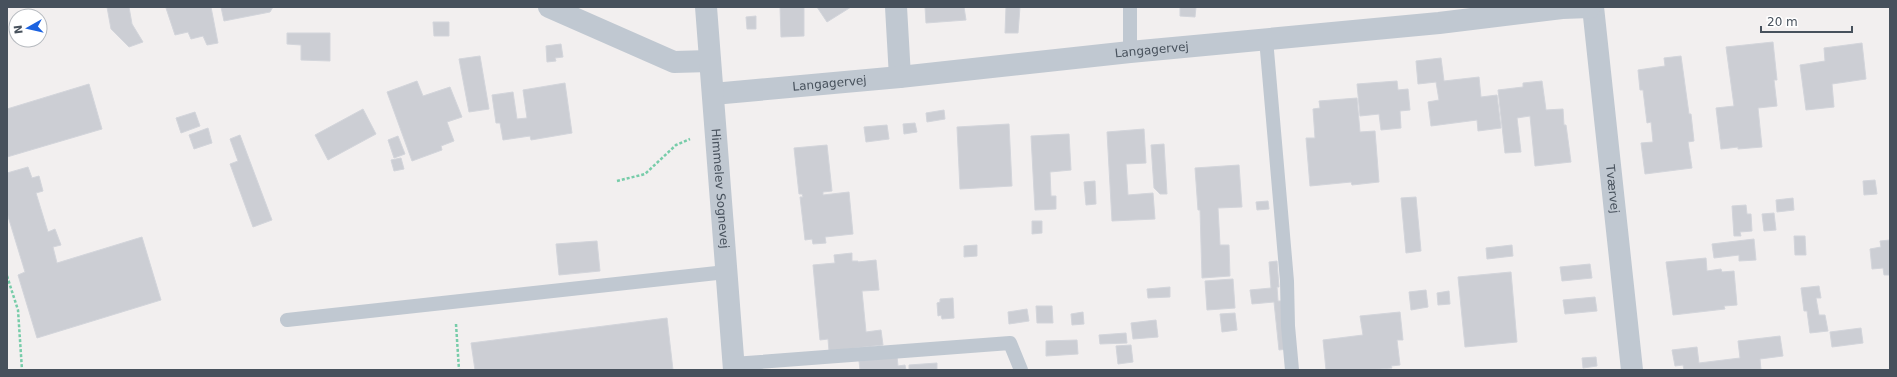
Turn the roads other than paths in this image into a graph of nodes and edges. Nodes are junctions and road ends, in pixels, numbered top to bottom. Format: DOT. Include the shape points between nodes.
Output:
graph roads {
  1 [pos="549,7"];
  2 [pos="706,7"];
  3 [pos="896,7"];
  4 [pos="1130,7"];
  5 [pos="1591,7"];
  6 [pos="1266,39"];
  7 [pos="1130,52"];
  8 [pos="710,61"];
  9 [pos="900,77"];
  10 [pos="713,94"];
  11 [pos="726,272"];
  12 [pos="287,320"];
  13 [pos="733,367"];
  14 [pos="1021,370"];
  15 [pos="1292,370"];
  16 [pos="1632,370"];
  1 -- 8 [label="street" via="674,62"];
  2 -- 8 [label="street, Himmelev Sognevej"];
  3 -- 9 [label="street"];
  4 -- 7 [label="lane"];
  5 -- 6 [label="street, Langagervej"];
  5 -- 16 [label="street, Tværvej"];
  6 -- 7 [label="street, Langagervej"];
  6 -- 15 [label="lane"];
  7 -- 9 [label="street, Langagervej"];
  8 -- 10 [label="street, Himmelev Sognevej"];
  9 -- 10 [label="street, Langagervej"];
  10 -- 11 [label="street, Himmelev Sognevej"];
  11 -- 12 [label="lane"];
  11 -- 13 [label="street, Himmelev Sognevej"];
  13 -- 14 [label="lane" via="1010,343"];
}
